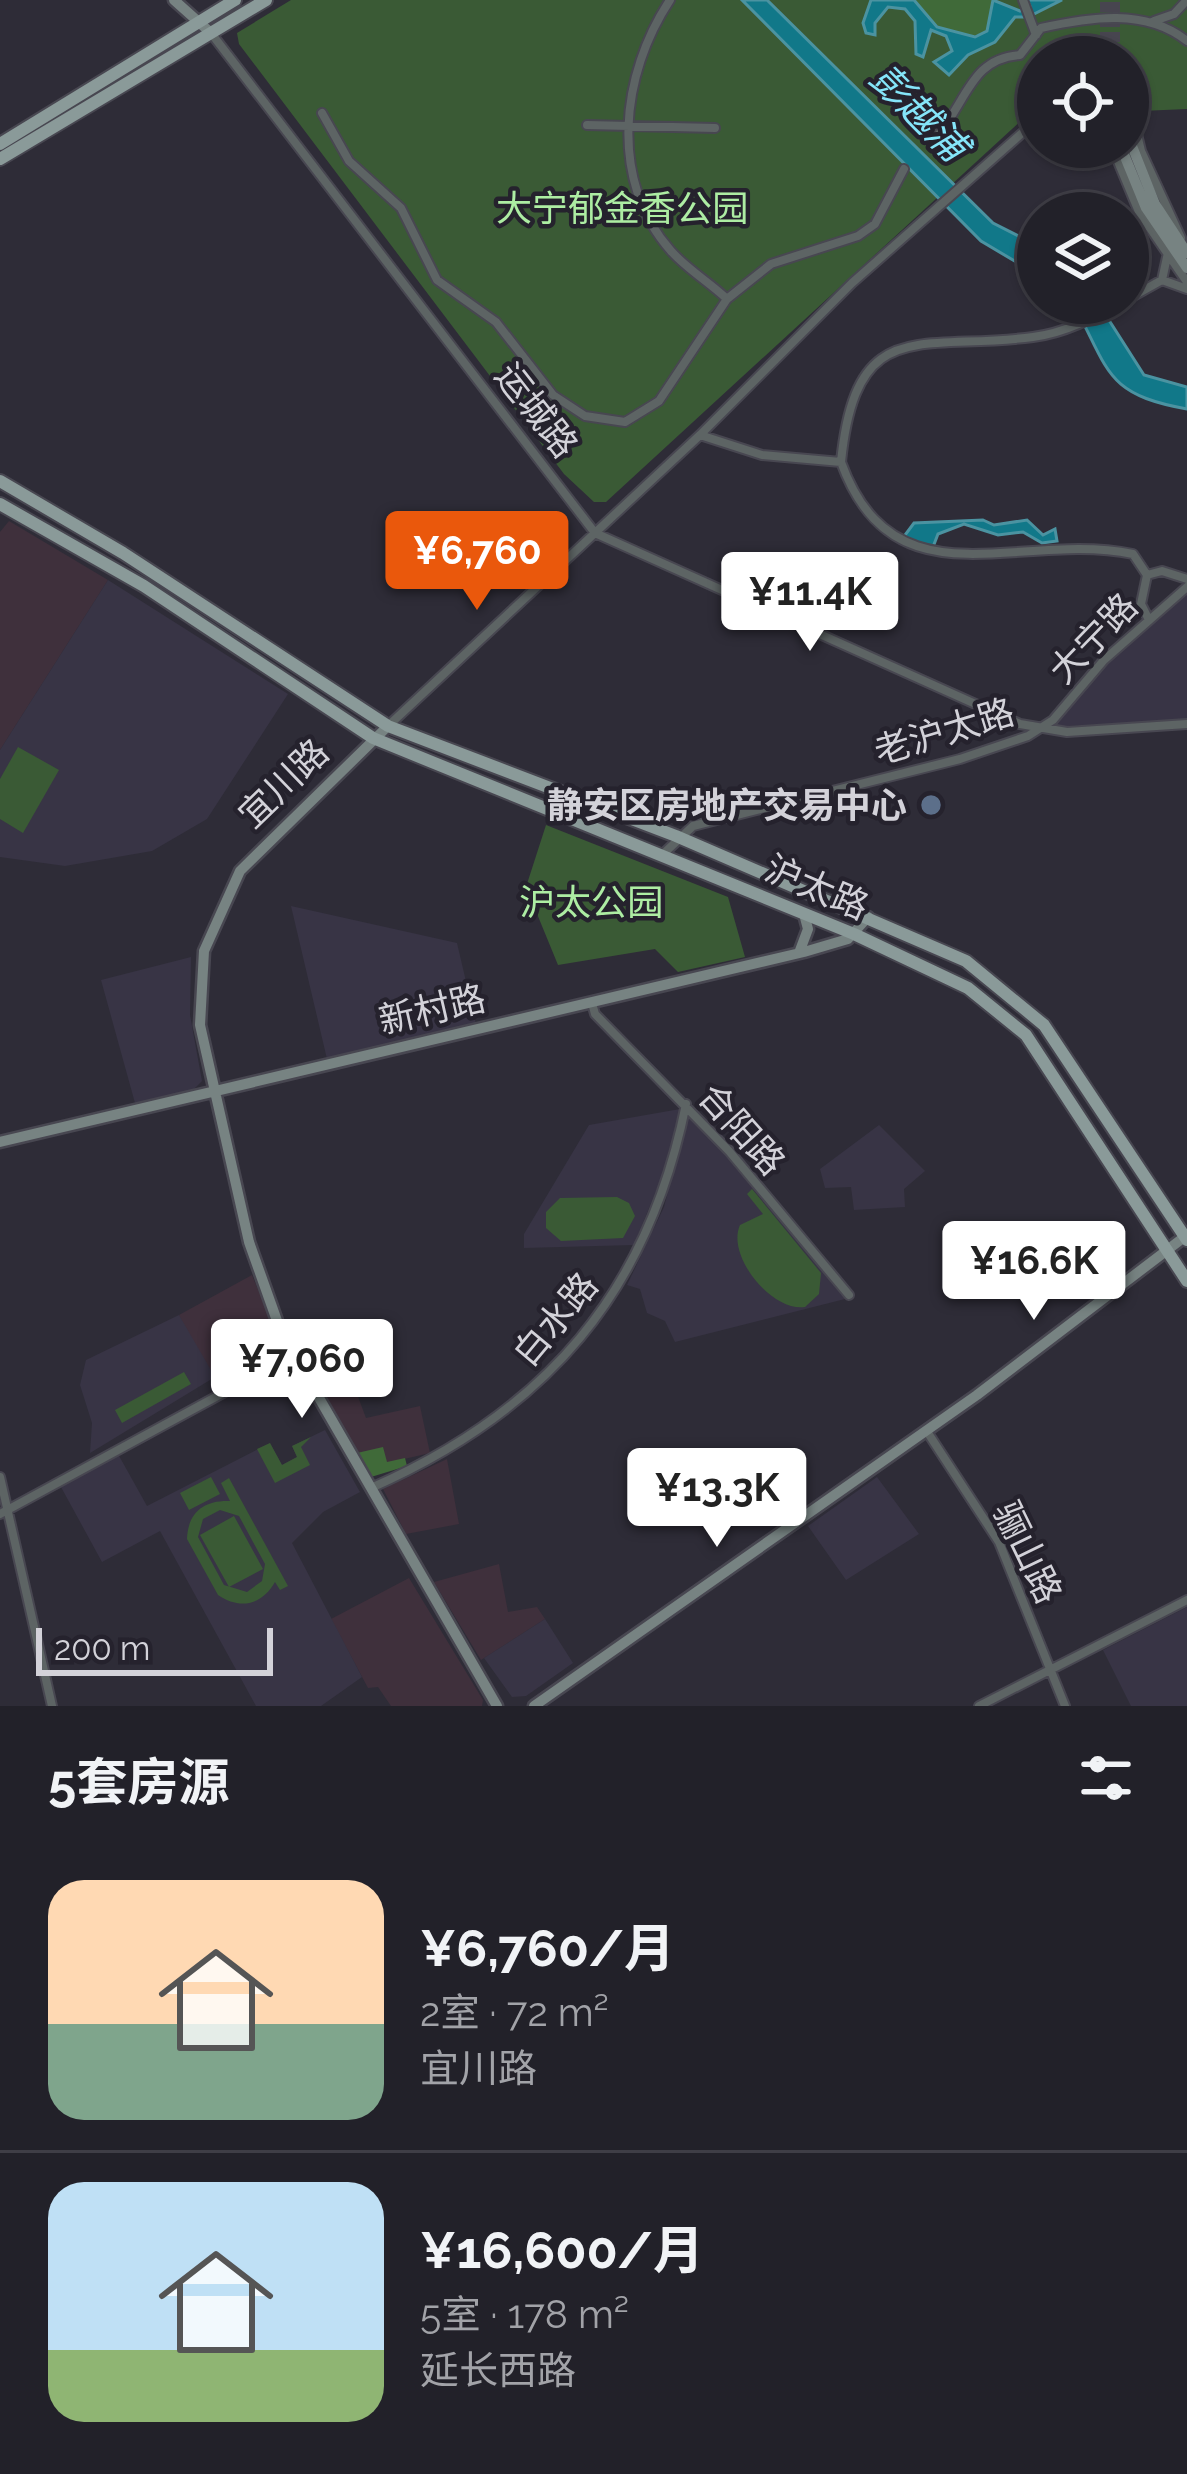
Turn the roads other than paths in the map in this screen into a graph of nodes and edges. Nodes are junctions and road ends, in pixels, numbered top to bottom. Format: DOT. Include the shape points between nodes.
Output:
graph roads {
  1 [pos="174,0"];
  2 [pos="235,0"];
  3 [pos="266,0"];
  4 [pos="670,0"];
  5 [pos="1023,1"];
  6 [pos="1187,1"];
  7 [pos="202,20"];
  8 [pos="1153,22"];
  9 [pos="211,33"];
  10 [pos="1036,35"];
  11 [pos="1187,41"];
  12 [pos="322,113"];
  13 [pos="587,125"];
  14 [pos="626,126"];
  15 [pos="715,128"];
  16 [pos="1017,139"];
  17 [pos="934,140"];
  18 [pos="0,144"];
  19 [pos="0,159"];
  20 [pos="1123,168"];
  21 [pos="1126,168"];
  22 [pos="1141,168"];
  23 [pos="1149,168"];
  24 [pos="904,169"];
  25 [pos="1186,252"];
  26 [pos="1167,257"];
  27 [pos="1187,268"];
  28 [pos="1162,280"];
  29 [pos="1187,286"];
  30 [pos="1149,287"];
  31 [pos="727,299"];
  32 [pos="1081,324"];
  33 [pos="700,435"];
  34 [pos="841,462"];
  35 [pos="0,482"];
  36 [pos="0,504"];
  37 [pos="595,533"];
  38 [pos="1148,575"];
  39 [pos="1187,583"];
  40 [pos="1148,618"];
  41 [pos="1187,724"];
  42 [pos="388,726"];
  43 [pos="1041,729"];
  44 [pos="374,738"];
  45 [pos="676,836"];
  46 [pos="662,855"];
  47 [pos="804,914"];
  48 [pos="868,917"];
  49 [pos="854,934"];
  50 [pos="799,953"];
  51 [pos="592,1003"];
  52 [pos="214,1091"];
  53 [pos="686,1104"];
  54 [pos="0,1142"];
  55 [pos="1186,1238"];
  56 [pos="1167,1250"];
  57 [pos="1187,1281"];
  58 [pos="849,1295"];
  59 [pos="292,1354"];
  60 [pos="926,1430"];
  61 [pos="0,1477"];
  62 [pos="368,1489"];
  63 [pos="4,1512"];
  64 [pos="1187,1600"];
  65 [pos="1051,1669"];
  66 [pos="52,1706"];
  67 [pos="497,1706"];
  68 [pos="534,1706"];
  69 [pos="979,1706"];
  70 [pos="1065,1706"];
  1 -- 7 [label="street, 运城路"];
  2 -- 7 [label="main road"];
  3 -- 9 [label="main road"];
  4 -- 14 [label="street" via="644,44"];
  5 -- 10 [label="street"];
  6 -- 8 [label="street"];
  7 -- 9 [label="street, 运城路"];
  7 -- 18 [label="main road"];
  8 -- 10 [label="street" via="1101,18"];
  8 -- 11 [label="street"];
  9 -- 19 [label="main road"];
  9 -- 37 [label="street, 运城路"];
  10 -- 17 [label="street" via="1020,55 981,67"];
  12 -- 31 [label="street" via="349,161 401,208 436,280 496,322 553,395 585,416 625,422 648,410"];
  13 -- 14 [label="street"];
  14 -- 15 [label="street"];
  14 -- 31 [label="street" via="640,205 655,231"];
  16 -- 33 [label="street, 宜川路" via="852,284"];
  20 -- 26 [label="street"];
  21 -- 27 [label="street"];
  22 -- 25 [label="street"];
  23 -- 25 [label="street"];
  24 -- 31 [label="street" via="875,224 771,264"];
  26 -- 28 [label="street"];
  26 -- 29 [label="street"];
  28 -- 29 [label="street"];
  28 -- 30 [label="street"];
  32 -- 34 [label="street" via="1034,337 894,349 854,388"];
  33 -- 34 [label="street" via="762,455"];
  33 -- 37 [label="street, 宜川路"];
  34 -- 38 [label="street" via="863,509 906,546 1125,552"];
  35 -- 42 [label="main road, 沪太路"];
  36 -- 44 [label="main road, 沪太路" via="128,577"];
  37 -- 42 [label="street, 宜川路"];
  37 -- 43 [label="street, 运城路"];
  38 -- 39 [label="street" via="1162,571"];
  38 -- 40 [label="street" via="1141,604"];
  39 -- 40 [label="street, 大宁路"];
  40 -- 43 [label="street, 大宁路"];
  41 -- 43 [label="street, 老沪太路"];
  42 -- 44 [label="street, 宜川路"];
  42 -- 45 [label="main road, 沪太路"];
  43 -- 45 [label="street, 老沪太路"];
  44 -- 46 [label="main road, 沪太路"];
  44 -- 52 [label="street, 宜川路" via="260,845 218,912 199,997"];
  45 -- 46 [label="street"];
  45 -- 48 [label="main road, 沪太路"];
  46 -- 47 [label="main road, 沪太路"];
  47 -- 49 [label="main road, 沪太路"];
  47 -- 50 [label="street"];
  48 -- 49 [label="street"];
  48 -- 55 [label="main road, 沪太路" via="966,961 1024,1004"];
  49 -- 50 [label="street, 新村路"];
  49 -- 56 [label="main road, 沪太路" via="1002,1011"];
  50 -- 51 [label="street, 新村路"];
  51 -- 52 [label="street, 新村路"];
  51 -- 53 [label="street, 合阳路"];
  52 -- 54 [label="street, 新村路"];
  52 -- 59 [label="street, 宜川路" via="253,1256"];
  53 -- 58 [label="street, 合阳路"];
  53 -- 62 [label="street, 白水路" via="651,1226 588,1332 476,1434"];
  55 -- 56 [label="street"];
  56 -- 57 [label="main road, 沪太路"];
  56 -- 60 [label="street"];
  59 -- 62 [label="street, 宜川路"];
  59 -- 63 [label="street"];
  60 -- 65 [label="street, 骊山路" via="999,1542"];
  60 -- 68 [label="street"];
  61 -- 63 [label="street"];
  62 -- 67 [label="street, 宜川路"];
  63 -- 66 [label="street"];
  64 -- 65 [label="street"];
  65 -- 69 [label="street"];
  65 -- 70 [label="street, 骊山路"];
}
